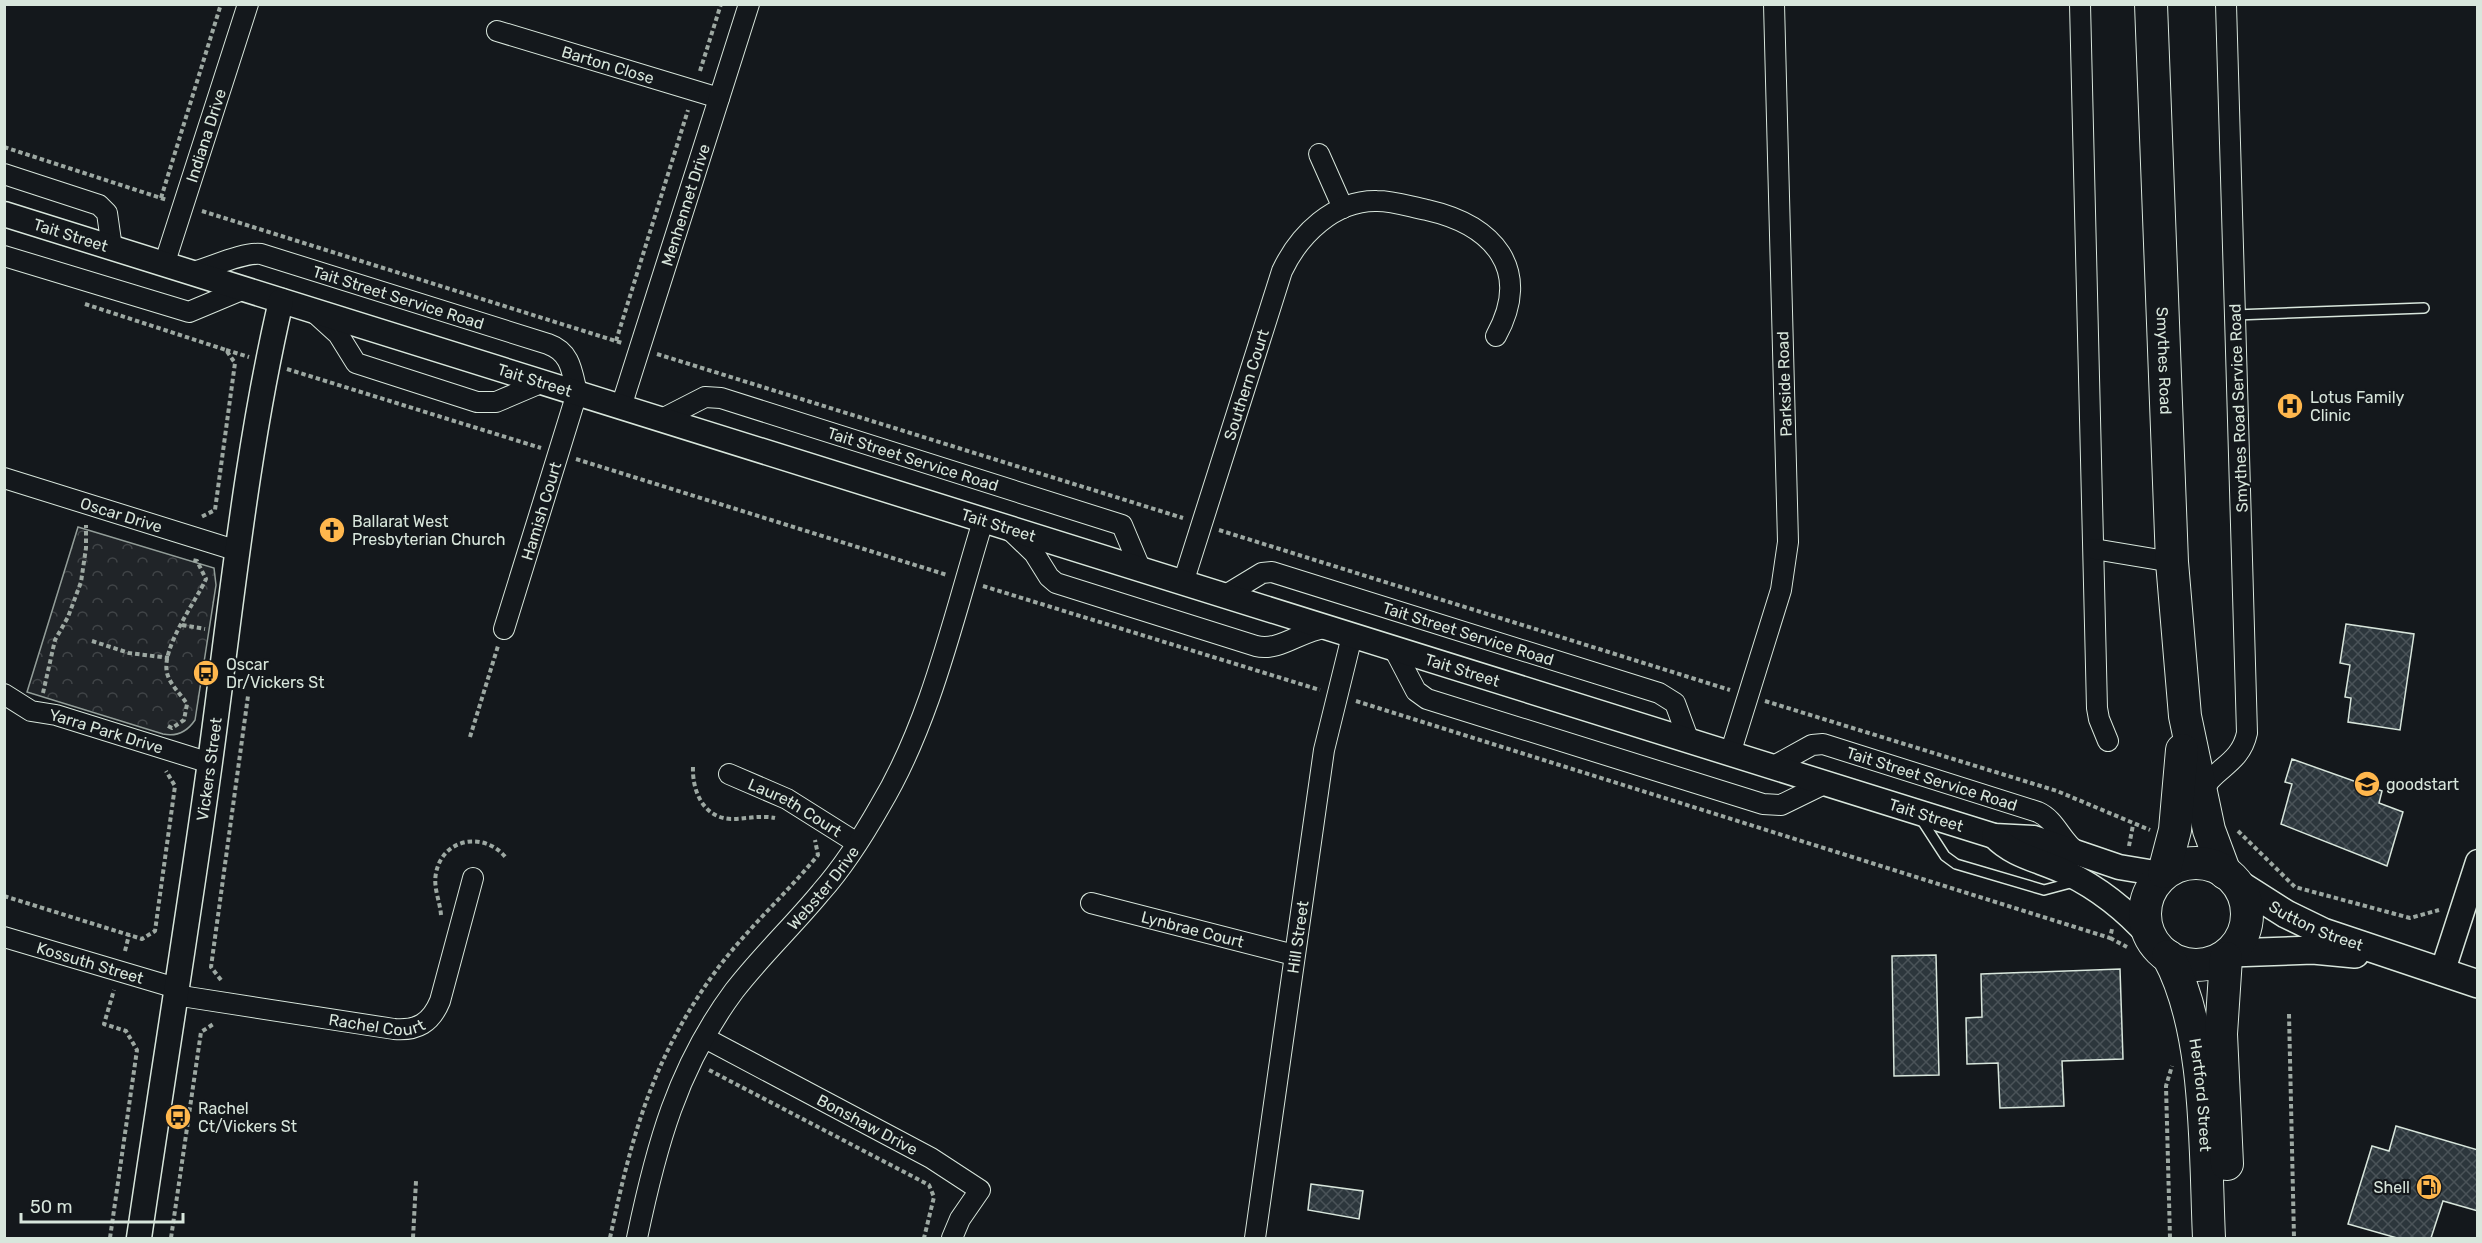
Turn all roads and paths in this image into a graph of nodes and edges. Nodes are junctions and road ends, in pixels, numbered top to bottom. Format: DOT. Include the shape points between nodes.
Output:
graph roads {
  1 [pos="221,4"];
  2 [pos="248,4"];
  3 [pos="721,4"];
  4 [pos="748,4"];
  5 [pos="1774,4"];
  6 [pos="2080,4"];
  7 [pos="2151,4"];
  8 [pos="2226,4"];
  9 [pos="497,31"];
  10 [pos="694,90"];
  11 [pos="719,98"];
  12 [pos="4,147"];
  13 [pos="1319,154"];
  14 [pos="4,174"];
  15 [pos="161,198"];
  16 [pos="183,204"];
  17 [pos="1343,208"];
  18 [pos="4,214"];
  19 [pos="112,248"];
  20 [pos="4,256"];
  21 [pos="164,265"];
  22 [pos="190,273"];
  23 [pos="244,289"];
  24 [pos="281,301"];
  25 [pos="82,303"];
  26 [pos="2424,308"];
  27 [pos="311,310"];
  28 [pos="2235,315"];
  29 [pos="1496,336"];
  30 [pos="616,341"];
  31 [pos="640,348"];
  32 [pos="226,350"];
  33 [pos="267,362"];
  34 [pos="543,382"];
  35 [pos="577,393"];
  36 [pos="621,407"];
  37 [pos="660,420"];
  38 [pos="559,454"];
  39 [pos="4,478"];
  40 [pos="983,520"];
  41 [pos="1201,524"];
  42 [pos="86,525"];
  43 [pos="1007,528"];
  44 [pos="181,533"];
  45 [pos="2094,549"];
  46 [pos="238,551"];
  47 [pos="186,557"];
  48 [pos="2172,562"];
  49 [pos="1141,570"];
  50 [pos="965,580"];
  51 [pos="1183,583"];
  52 [pos="1224,596"];
  53 [pos="182,625"];
  54 [pos="1326,628"];
  55 [pos="504,629"];
  56 [pos="205,635"];
  57 [pos="1352,636"];
  58 [pos="93,641"];
  59 [pos="1394,649"];
  60 [pos="168,658"];
  61 [pos="4,694"];
  62 [pos="1336,695"];
  63 [pos="1748,695"];
  64 [pos="248,696"];
  65 [pos="37,712"];
  66 [pos="2185,716"];
  67 [pos="470,736"];
  68 [pos="1689,741"];
  69 [pos="2108,741"];
  70 [pos="151,745"];
  71 [pos="1730,754"];
  72 [pos="210,763"];
  73 [pos="693,767"];
  74 [pos="1772,767"];
  75 [pos="167,772"];
  76 [pos="729,774"];
  77 [pos="1826,783"];
  78 [pos="2201,795"];
  79 [pos="2082,801"];
  80 [pos="1914,811"];
  81 [pos="778,819"];
  82 [pos="2228,829"];
  83 [pos="806,835"];
  84 [pos="1994,836"];
  85 [pos="857,843"];
  86 [pos="1836,853"];
  87 [pos="2079,853"];
  88 [pos="507,859"];
  89 [pos="2478,862"];
  90 [pos="2163,873"];
  91 [pos="2230,877"];
  92 [pos="473,878"];
  93 [pos="2085,883"];
  94 [pos="4,896"];
  95 [pos="1091,903"];
  96 [pos="2460,917"];
  97 [pos="440,923"];
  98 [pos="129,935"];
  99 [pos="4,937"];
  100 [pos="2110,938"];
  101 [pos="2150,948"];
  102 [pos="1294,955"];
  103 [pos="2229,956"];
  104 [pos="2404,960"];
  105 [pos="119,973"];
  106 [pos="2442,973"];
  107 [pos="2478,984"];
  108 [pos="175,992"];
  109 [pos="227,1002"];
  110 [pos="2289,1014"];
  111 [pos="705,1038"];
  112 [pos="693,1061"];
  113 [pos="2173,1063"];
  114 [pos="416,1181"];
  115 [pos="110,1239"];
  116 [pos="139,1239"];
  117 [pos="171,1239"];
  118 [pos="413,1239"];
  119 [pos="610,1239"];
  120 [pos="637,1239"];
  121 [pos="924,1239"];
  122 [pos="952,1239"];
  123 [pos="1255,1239"];
  124 [pos="2170,1239"];
  125 [pos="2209,1239"];
  126 [pos="2230,1239"];
  127 [pos="2294,1239"];
  1 -- 15 [label="path"];
  2 -- 16 [label="street, Indiana Drive"];
  3 -- 10 [label="path"];
  4 -- 11 [label="street, Menhennet Drive"];
  5 -- 63 [label="street, Parkside Road" via="1788,542 1781,590"];
  6 -- 45 [label="street"];
  7 -- 48 [label="main road, Smythes Road"];
  8 -- 28 [label="street, Smythes Road Service Road"];
  9 -- 10 [label="street, Barton Close"];
  10 -- 11 [label="street, Barton Close"];
  10 -- 30 [label="path"];
  11 -- 31 [label="street, Menhennet Drive"];
  12 -- 15 [label="path"];
  13 -- 17 [label="street"];
  14 -- 19 [label="street" via="99,205 107,213"];
  15 -- 16 [label="path"];
  16 -- 21 [label="street, Indiana Drive"];
  16 -- 30 [label="path"];
  17 -- 29 [label="street, Southern Court" via="1370,201 1395,203 1449,216 1484,234 1500,253 1509,281 1508,309"];
  17 -- 41 [label="street, Southern Court" via="1304,237 1282,271"];
  18 -- 19 [label="street, Tait Street"];
  19 -- 21 [label="street, Tait Street"];
  20 -- 23 [label="street" via="189,312"];
  21 -- 22 [label="street, Tait Street"];
  22 -- 23 [label="street, Tait Street"];
  22 -- 35 [label="street, Tait Street Service Road" via="246,254 265,256 555,346 568,359"];
  23 -- 24 [label="street, Tait Street"];
  24 -- 27 [label="street, Tait Street"];
  24 -- 33 [label="street, Vickers Street"];
  25 -- 32 [label="path"];
  26 -- 28 [label="lane"];
  27 -- 34 [label="street, Tait Street"];
  27 -- 34 [label="street" via="338,334 356,363 477,402 496,402"];
  28 -- 78 [label="street, Smythes Road Service Road" via="2247,733 2236,758 2209,782"];
  30 -- 31 [label="path"];
  31 -- 36 [label="street, Menhennet Drive"];
  31 -- 41 [label="path"];
  32 -- 33 [label="path"];
  32 -- 44 [label="path" via="235,363 215,510 203,517 188,513"];
  33 -- 38 [label="path"];
  33 -- 46 [label="street, Vickers Street"];
  34 -- 35 [label="street, Tait Street"];
  35 -- 36 [label="street, Tait Street"];
  35 -- 38 [label="street, Hamish Court"];
  36 -- 37 [label="street, Tait Street"];
  37 -- 40 [label="street, Tait Street"];
  37 -- 49 [label="street, Tait Street Service Road" via="705,397 720,398 1122,525"];
  38 -- 50 [label="path"];
  38 -- 55 [label="street, Hamish Court"];
  39 -- 44 [label="street, Oscar Drive"];
  40 -- 43 [label="street, Tait Street"];
  40 -- 50 [label="street, Webster Drive"];
  41 -- 51 [label="street, Southern Court"];
  41 -- 63 [label="path"];
  42 -- 65 [label="path" via="81,582 55,640"];
  43 -- 49 [label="street, Tait Street"];
  43 -- 54 [label="street" via="1035,553 1056,583 1256,646 1271,647 1301,633"];
  44 -- 46 [label="street, Oscar Drive"];
  45 -- 48 [label="street"];
  45 -- 69 [label="street" via="2098,714"];
  46 -- 72 [label="street, Vickers Street"];
  47 -- 53 [label="path" via="197,561 206,579"];
  48 -- 66 [label="main road, Smythes Road"];
  49 -- 51 [label="street, Tait Street"];
  50 -- 62 [label="path"];
  50 -- 85 [label="street, Webster Drive" via="910,749"];
  51 -- 52 [label="street, Tait Street"];
  52 -- 54 [label="street, Tait Street"];
  52 -- 68 [label="street, Tait Street Service Road" via="1263,573 1272,572 1546,657 1666,696 1676,707"];
  53 -- 56 [label="path" via="206,629"];
  53 -- 60 [label="path"];
  54 -- 57 [label="street, Tait Street"];
  55 -- 67 [label="path"];
  57 -- 59 [label="street, Tait Street"];
  57 -- 62 [label="street, Hill Street"];
  58 -- 60 [label="path" via="129,653"];
  59 -- 68 [label="street, Tait Street"];
  59 -- 77 [label="street" via="1416,691 1427,699 1763,804 1773,807 1786,803"];
  60 -- 70 [label="path" via="168,674 187,705 184,720 172,728 158,724"];
  61 -- 65 [label="street, Yarra Park Drive"];
  62 -- 86 [label="path"];
  62 -- 102 [label="street, Hill Street" via="1324,750"];
  63 -- 71 [label="street, Parkside Road"];
  63 -- 79 [label="path"];
  64 -- 109 [label="path" via="211,967 219,980 230,981"];
  65 -- 70 [label="street, Yarra Park Drive"];
  66 -- 78 [label="main road, Smythes Road"];
  66 -- 90 [label="main road, Smythes Road" via="2175,830"];
  68 -- 71 [label="street, Tait Street"];
  70 -- 72 [label="street, Yarra Park Drive"];
  71 -- 74 [label="street, Tait Street"];
  72 -- 108 [label="street, Vickers Street"];
  73 -- 81 [label="path" via="694,787 702,803 712,811 732,819"];
  74 -- 77 [label="street, Tait Street"];
  74 -- 87 [label="street, Tait Street Service Road" via="1812,745 1830,746 2038,812"];
  75 -- 98 [label="path" via="175,786 155,931 142,939"];
  76 -- 85 [label="street, Laureth Court" via="787,799"];
  77 -- 80 [label="street, Tait Street"];
  78 -- 91 [label="main road, Smythes Road" via="2215,849"];
  80 -- 84 [label="street, Tait Street"];
  80 -- 93 [label="lane" via="1945,856 1956,864 2042,890"];
  82 -- 96 [label="path" via="2236,829 2295,887 2410,918 2435,909"];
  83 -- 119 [label="path" via="815,840 818,855 718,968 670,1045 638,1120"];
  84 -- 87 [label="street, Tait Street" via="2024,836"];
  84 -- 93 [label="street, Tait Street" via="2010,851"];
  85 -- 111 [label="street, Webster Drive" via="821,893 741,983"];
  87 -- 90 [label="street, Tait Street" via="2118,867"];
  88 -- 97 [label="path" via="484,842 455,845 440,860 436,872"];
  89 -- 96 [label="street"];
  90 -- 91 [label="main road" via="2195,862"];
  90 -- 101 [label="main road" via="2147,902"];
  91 -- 103 [label="main road" via="2244,898 2247,914 2242,939"];
  91 -- 104 [label="main road, Sutton Street" via="2304,924"];
  92 -- 109 [label="street, Rachel Court" via="440,1001 430,1020 418,1027 394,1029"];
  93 -- 101 [label="street, Tait Street" via="2117,904"];
  94 -- 98 [label="path"];
  95 -- 102 [label="street, Lynbrae Court"];
  96 -- 106 [label="street"];
  98 -- 105 [label="path"];
  99 -- 105 [label="street, Kossuth Street"];
  100 -- 101 [label="path"];
  101 -- 103 [label="main road" via="2180,962 2201,965"];
  101 -- 125 [label="main road, Hertford Street" via="2183,991 2196,1054"];
  102 -- 123 [label="street, Hill Street"];
  103 -- 104 [label="main road, Sutton Street" via="2313,950"];
  103 -- 126 [label="main road, Hertford Street" via="2221,1034"];
  104 -- 106 [label="main road, Sutton Street"];
  105 -- 108 [label="street, Kossuth Street"];
  105 -- 115 [label="path" via="104,1024 126,1031 137,1050"];
  106 -- 107 [label="main road, Sutton Street"];
  108 -- 109 [label="street, Rachel Court"];
  108 -- 116 [label="street, Vickers Street"];
  109 -- 117 [label="path" via="224,1023 214,1023 201,1032"];
  110 -- 127 [label="path"];
  111 -- 112 [label="street, Webster Drive"];
  111 -- 122 [label="street, Bonshaw Drive" via="931,1158 980,1190"];
  112 -- 120 [label="street, Webster Drive" via="661,1135"];
  112 -- 121 [label="path" via="929,1185 934,1197"];
  113 -- 124 [label="path" via="2166,1086"];
  114 -- 118 [label="path"];
}
